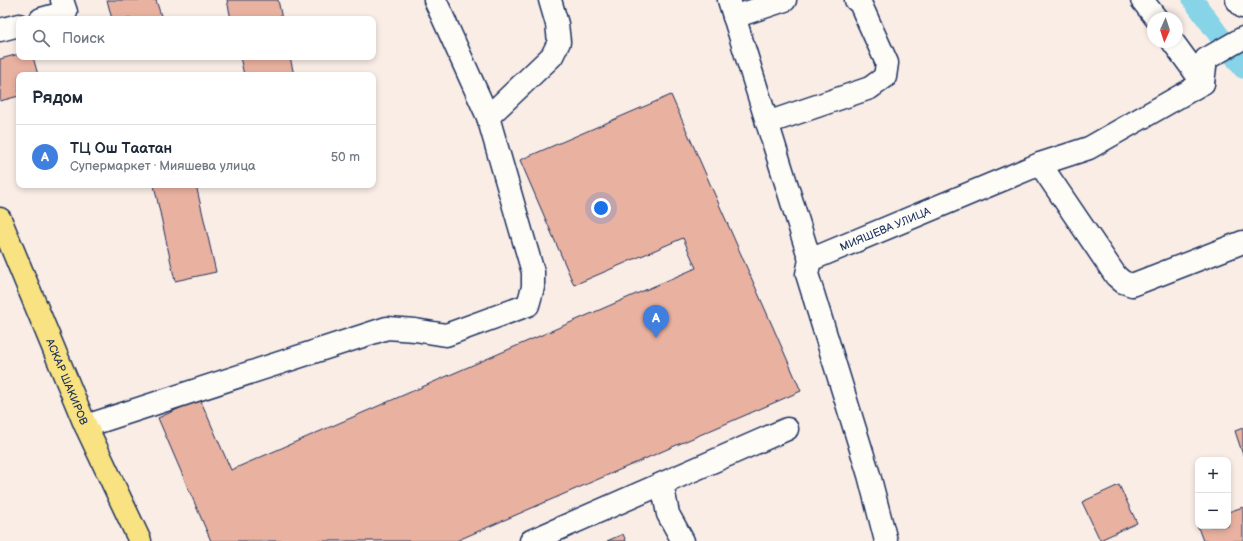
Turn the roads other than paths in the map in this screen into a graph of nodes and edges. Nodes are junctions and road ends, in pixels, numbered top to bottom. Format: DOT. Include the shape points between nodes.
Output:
graph roads {
  1 [pos="62,0"];
  2 [pos="435,0"];
  3 [pos="550,0"];
  4 [pos="785,0"];
  5 [pos="856,0"];
  6 [pos="1142,0"];
  7 [pos="1237,0"];
  8 [pos="1243,7"];
  9 [pos="731,8"];
  10 [pos="1151,12"];
  11 [pos="52,16"];
  12 [pos="16,26"];
  13 [pos="0,30"];
  14 [pos="1243,38"];
  15 [pos="1177,48"];
  16 [pos="1203,83"];
  17 [pos="488,117"];
  18 [pos="767,122"];
  19 [pos="1040,164"];
  20 [pos="0,219"];
  21 [pos="1243,242"];
  22 [pos="810,260"];
  23 [pos="86,426"];
  24 [pos="787,429"];
  25 [pos="662,484"];
  26 [pos="140,541"];
  27 [pos="531,541"];
  28 [pos="683,541"];
  29 [pos="886,541"];
  1 -- 11 [label="street" via="66,12"];
  2 -- 17 [label="street"];
  3 -- 17 [label="street" via="559,42 552,56"];
  4 -- 9 [label="street"];
  5 -- 18 [label="street" via="860,3 887,63 886,77 870,88"];
  6 -- 10 [label="street"];
  7 -- 8 [label="street"];
  9 -- 18 [label="street"];
  12 -- 13 [label="street"];
  14 -- 16 [label="street" via="1206,60"];
  15 -- 16 [label="street"];
  16 -- 19 [label="street, МИЯШЕВА УЛИЦА" via="1089,148"];
  17 -- 23 [label="street" via="533,272 533,287 528,305 446,335 387,328"];
  18 -- 22 [label="street"];
  19 -- 21 [label="street" via="1116,276 1123,282 1132,285"];
  19 -- 22 [label="street, МИЯШЕВА УЛИЦА"];
  20 -- 23 [label="main road, АСКАР ШАКИРОВ"];
  22 -- 29 [label="street" via="807,274 810,286"];
  23 -- 26 [label="main road, АСКАР ШАКИРОВ"];
  24 -- 25 [label="street"];
  25 -- 27 [label="street"];
  25 -- 28 [label="street" via="668,514"];
}
